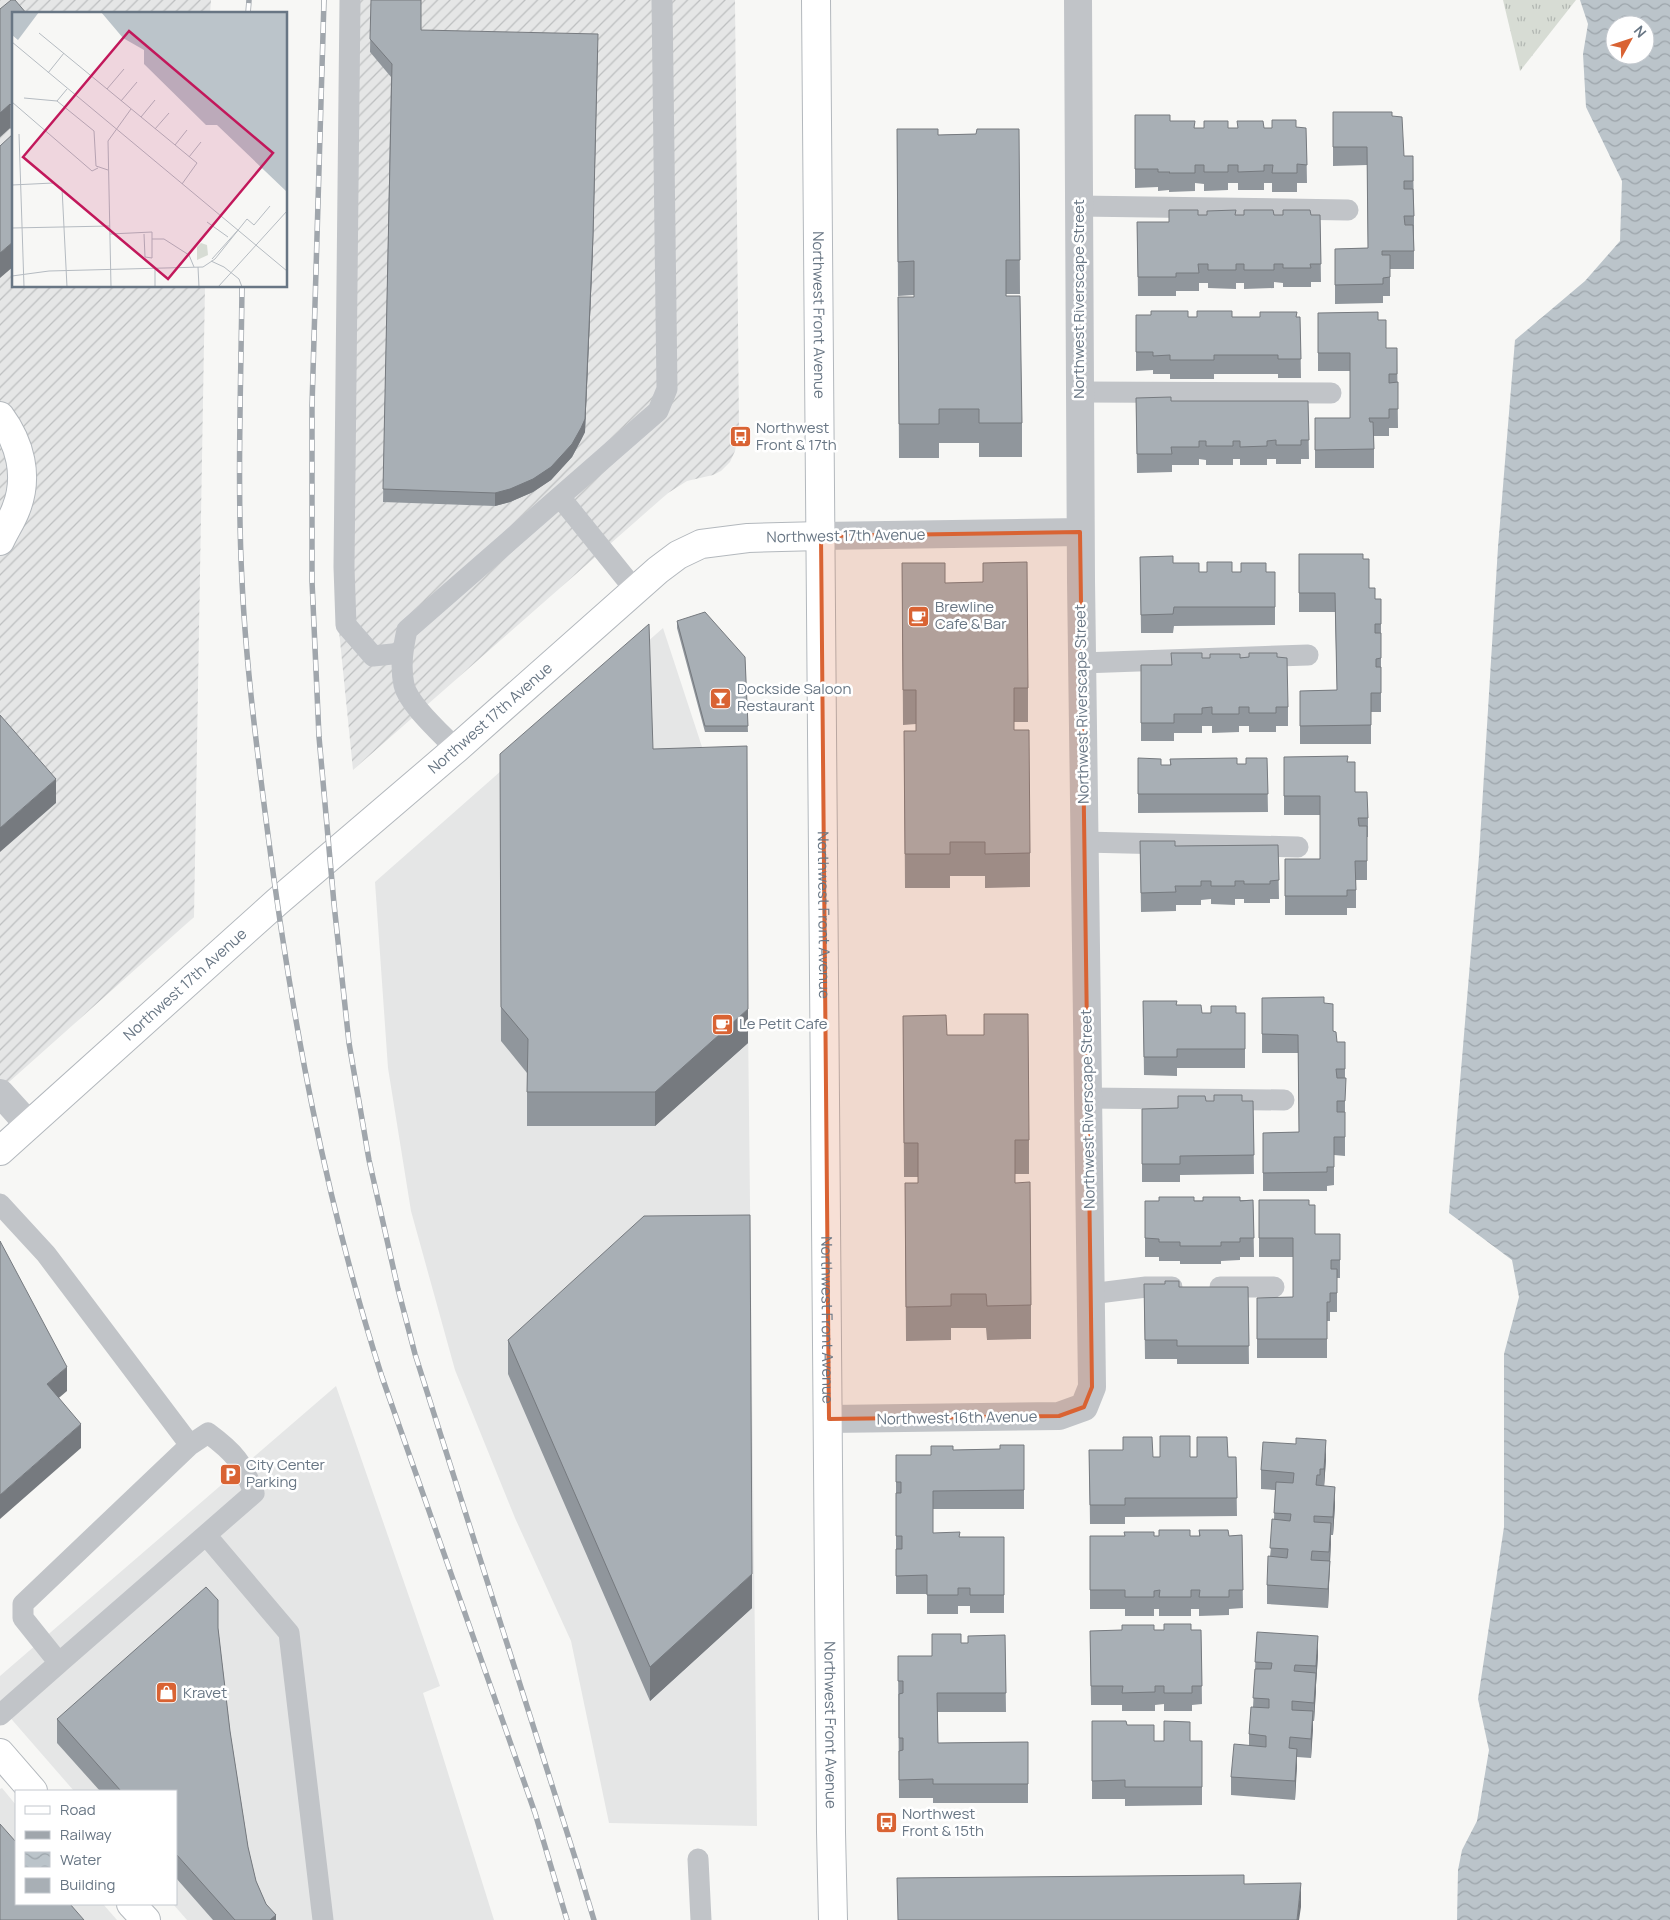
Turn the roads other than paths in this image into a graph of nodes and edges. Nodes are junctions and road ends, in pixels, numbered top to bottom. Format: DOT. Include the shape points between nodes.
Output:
graph roads {
  1 [pos="350,0"];
  2 [pos="662,0"];
  3 [pos="816,0"];
  4 [pos="1078,0"];
  5 [pos="1080,206"];
  6 [pos="1348,210"];
  7 [pos="1079,392"];
  8 [pos="1331,393"];
  9 [pos="0,416"];
  10 [pos="560,497"];
  11 [pos="1080,532"];
  12 [pos="821,536"];
  13 [pos="0,541"];
  14 [pos="635,590"];
  15 [pos="402,653"];
  16 [pos="1308,655"];
  17 [pos="1082,663"];
  18 [pos="456,749"];
  19 [pos="1084,842"];
  20 [pos="1298,846"];
  21 [pos="0,1093"];
  22 [pos="1088,1098"];
  23 [pos="1284,1100"];
  24 [pos="29,1125"];
  25 [pos="0,1151"];
  26 [pos="0,1204"];
  27 [pos="1274,1287"];
  28 [pos="1090,1294"];
  29 [pos="1084,1408"];
  30 [pos="829,1419"];
  31 [pos="190,1445"];
  32 [pos="206,1535"];
  33 [pos="59,1663"];
  34 [pos="0,1715"];
  35 [pos="0,1753"];
  36 [pos="32,1790"];
  37 [pos="698,1859"];
  38 [pos="132,1905"];
  39 [pos="146,1920"];
  40 [pos="323,1920"];
  41 [pos="700,1920"];
  42 [pos="834,1920"];
  1 -- 15 [label="lane" via="346,625 373,656"];
  2 -- 10 [label="lane" via="667,389 658,411"];
  3 -- 12 [label="main road, Northwest Front Avenue"];
  4 -- 5 [label="street, Northwest Riverscape Street"];
  5 -- 6 [label="lane"];
  5 -- 7 [label="street, Northwest Riverscape Street"];
  7 -- 8 [label="lane"];
  7 -- 11 [label="street, Northwest Riverscape Street"];
  9 -- 13 [label="main road" via="8,426 22,462 17,508"];
  10 -- 14 [label="lane"];
  10 -- 15 [label="lane" via="407,630"];
  11 -- 12 [label="street, Northwest 17th Avenue"];
  11 -- 17 [label="street, Northwest Riverscape Street"];
  12 -- 14 [label="main road, Northwest 17th Avenue" via="748,538 701,544 678,555"];
  12 -- 30 [label="main road, Northwest Front Avenue"];
  14 -- 18 [label="main road, Northwest 17th Avenue"];
  15 -- 18 [label="lane" via="404,686 414,704"];
  16 -- 17 [label="lane"];
  17 -- 19 [label="street, Northwest Riverscape Street"];
  18 -- 24 [label="main road, Northwest 17th Avenue" via="284,896"];
  19 -- 20 [label="lane"];
  19 -- 22 [label="street, Northwest Riverscape Street"];
  21 -- 24 [label="street"];
  22 -- 23 [label="lane"];
  22 -- 28 [label="street, Northwest Riverscape Street"];
  24 -- 25 [label="main road, Northwest 17th Avenue"];
  26 -- 31 [label="lane" via="46,1254"];
  27 -- 28 [label="lane" via="1146,1288"];
  28 -- 29 [label="street, Northwest Riverscape Street" via="1092,1387"];
  29 -- 30 [label="street, Northwest 16th Avenue" via="1059,1416"];
  30 -- 42 [label="main road, Northwest Front Avenue"];
  31 -- 32 [label="lane" via="208,1433 227,1447 245,1469 254,1493"];
  31 -- 33 [label="lane" via="23,1604 23,1618"];
  32 -- 33 [label="lane"];
  32 -- 40 [label="lane" via="289,1633"];
  33 -- 34 [label="lane"];
  35 -- 36 [label="main road"];
  37 -- 41 [label="lane"];
  38 -- 39 [label="main road"];
}
